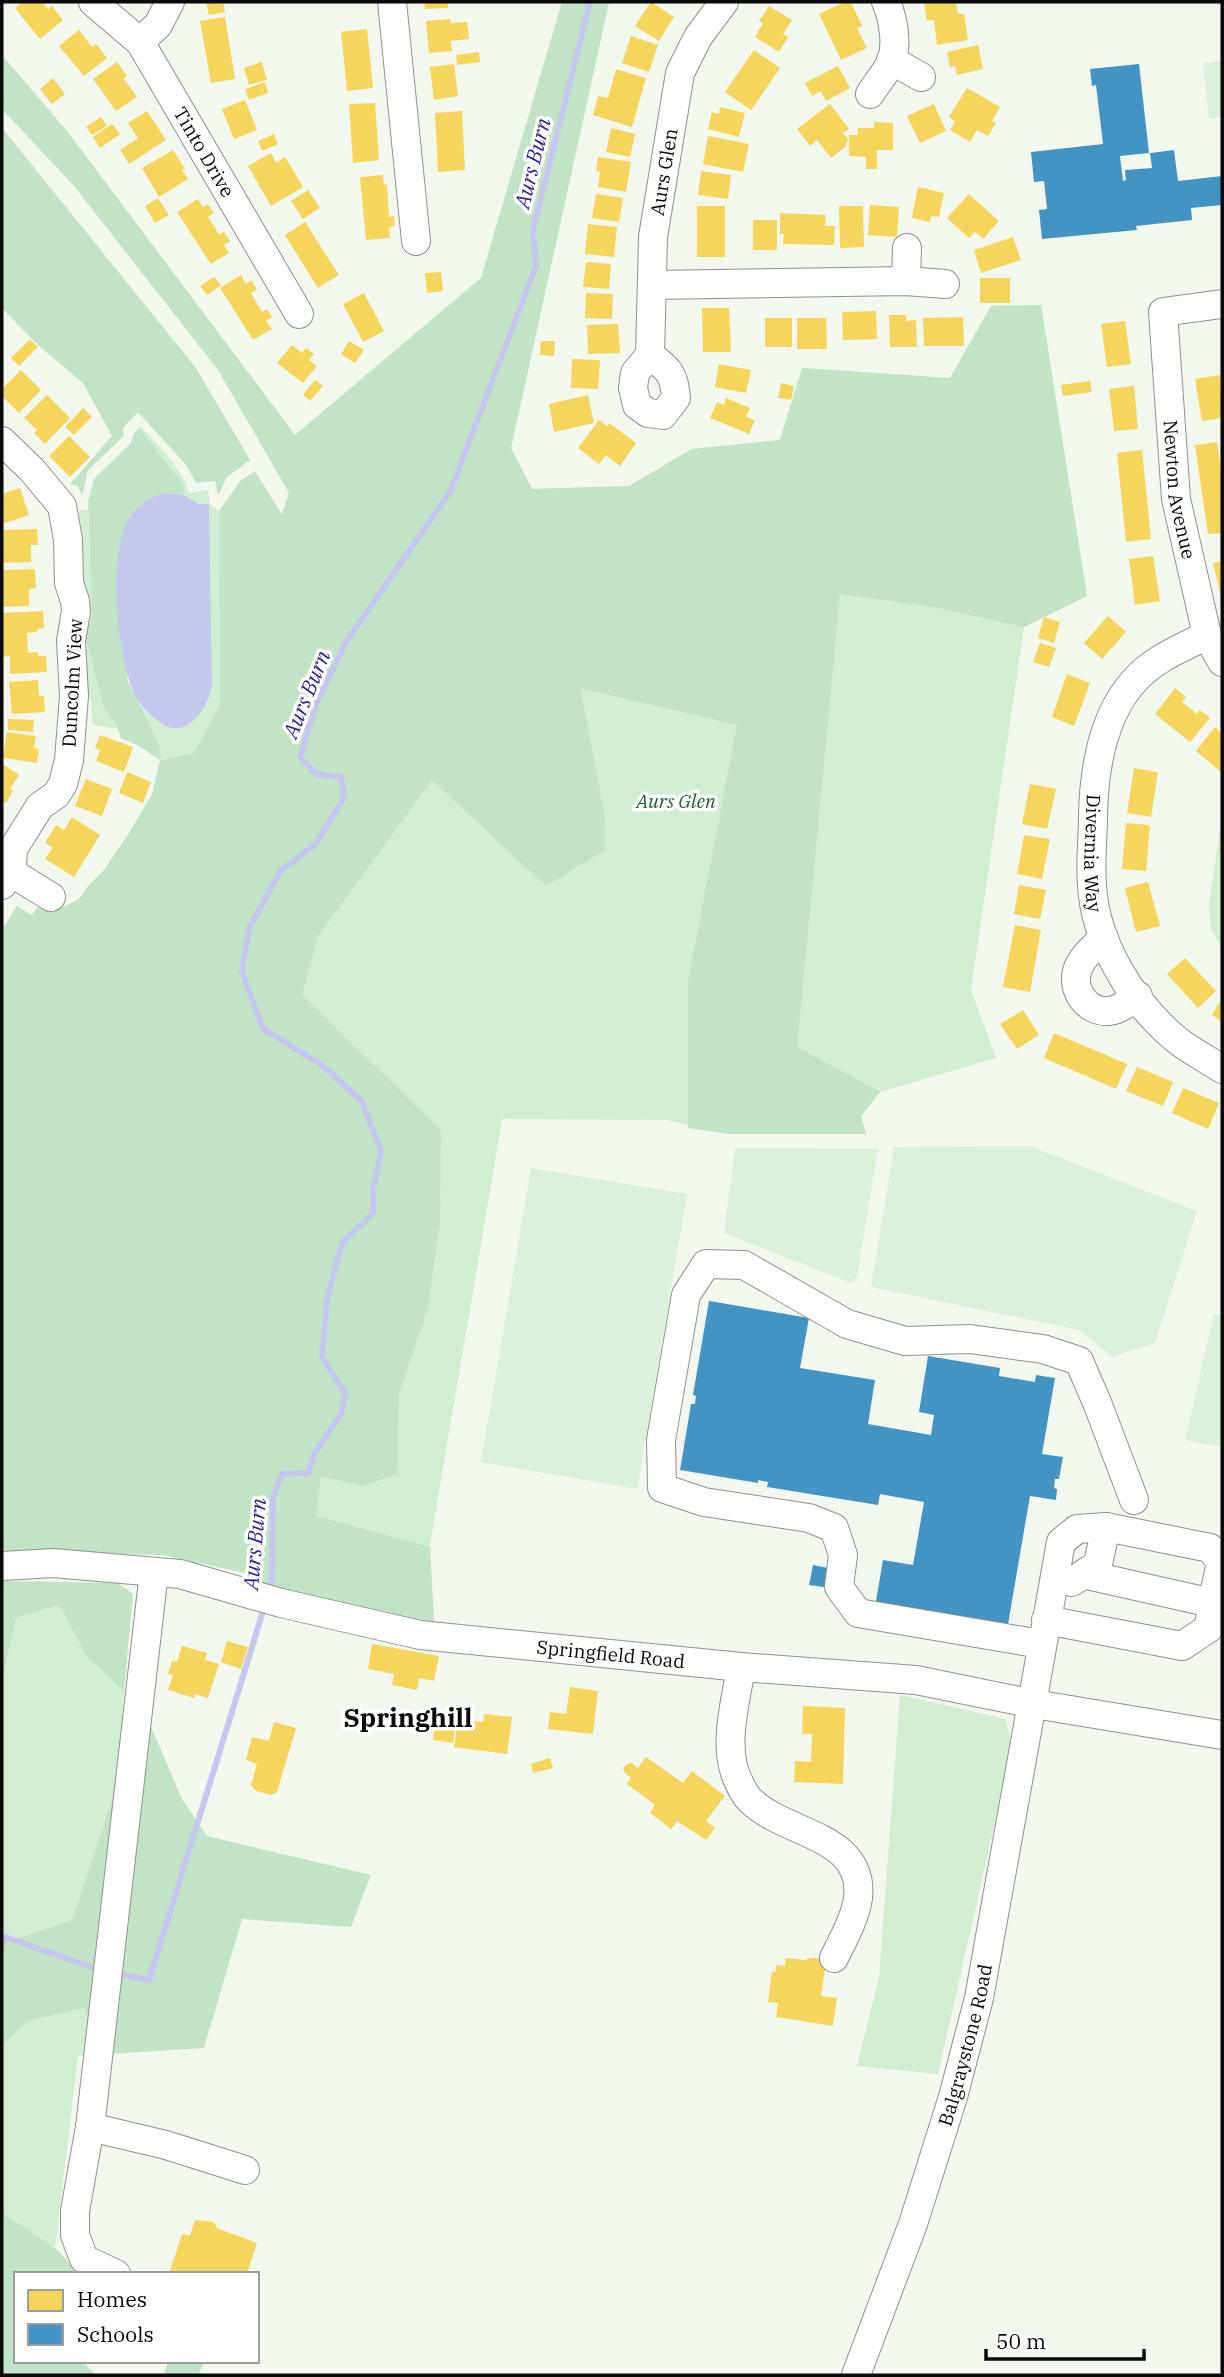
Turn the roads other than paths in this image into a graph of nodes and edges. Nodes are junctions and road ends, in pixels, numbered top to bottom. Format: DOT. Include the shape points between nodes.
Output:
graph roads {
  1 [pos="93,2"];
  2 [pos="170,2"];
  3 [pos="391,2"];
  4 [pos="724,2"];
  5 [pos="886,2"];
  6 [pos="140,42"];
  7 [pos="891,60"];
  8 [pos="920,77"];
  9 [pos="870,94"];
  10 [pos="416,241"];
  11 [pos="907,248"];
  12 [pos="906,281"];
  13 [pos="945,284"];
  14 [pos="652,285"];
  15 [pos="1222,304"];
  16 [pos="299,314"];
  17 [pos="650,355"];
  18 [pos="2,441"];
  19 [pos="1207,635"];
  20 [pos="1222,662"];
  21 [pos="6,878"];
  22 [pos="51,897"];
  23 [pos="1104,938"];
  24 [pos="1138,996"];
  25 [pos="1222,1069"];
  26 [pos="1134,1500"];
  27 [pos="1106,1527"];
  28 [pos="2,1566"];
  29 [pos="154,1572"];
  30 [pos="1083,1574"];
  31 [pos="1053,1587"];
  32 [pos="1212,1603"];
  33 [pos="1044,1632"];
  34 [pos="741,1667"];
  35 [pos="1034,1703"];
  36 [pos="1222,1735"];
  37 [pos="834,1958"];
  38 [pos="90,2127"];
  39 [pos="245,2170"];
  40 [pos="112,2272"];
  41 [pos="856,2375"];
  1 -- 6 [label="street, Tinto Drive"];
  2 -- 6 [label="street" via="158,24"];
  3 -- 10 [label="street" via="416,200"];
  4 -- 14 [label="street, Aurs Glen" via="698,37 680,73 653,237"];
  5 -- 7 [label="street" via="894,37"];
  6 -- 16 [label="street, Tinto Drive"];
  7 -- 8 [label="street"];
  7 -- 9 [label="street"];
  11 -- 12 [label="street"];
  12 -- 13 [label="street"];
  12 -- 14 [label="street"];
  14 -- 17 [label="street, Aurs Glen"];
  15 -- 19 [label="street, Newton Avenue" via="1163,312 1176,499"];
  18 -- 21 [label="street, Duncolm View" via="62,506 76,611 71,641 74,696 64,784 40,806 13,849"];
  19 -- 20 [label="street, Newton Avenue"];
  19 -- 23 [label="street, Divernia Way" via="1154,662 1115,709 1107,731 1093,801 1092,886"];
  21 -- 22 [label="street"];
  23 -- 24 [label="street, Divernia Way" via="1118,969"];
  23 -- 24 [label="street" via="1077,968 1083,1002 1096,1010 1114,1010"];
  24 -- 25 [label="street, Divernia Way" via="1178,1040"];
  26 -- 33 [label="street" via="1079,1361 1043,1349 970,1339 905,1341 847,1324 744,1265 706,1264 686,1294 662,1440 662,1488 704,1502 809,1518 834,1528 843,1555 839,1587 858,1613"];
  27 -- 30 [label="street" via="1098,1563"];
  27 -- 31 [label="street, Balgraystone Road" via="1077,1529 1061,1542"];
  27 -- 32 [label="street" via="1210,1548 1221,1563"];
  28 -- 29 [label="street, Springfield Road" via="53,1563"];
  29 -- 34 [label="street, Springfield Road" via="180,1574 281,1604 420,1635"];
  29 -- 38 [label="street"];
  30 -- 31 [label="street"];
  30 -- 32 [label="street"];
  31 -- 33 [label="street, Balgraystone Road"];
  32 -- 33 [label="street" via="1209,1628 1182,1646"];
  33 -- 35 [label="street, Balgraystone Road"];
  34 -- 35 [label="street, Springfield Road" via="916,1680"];
  34 -- 37 [label="street" via="731,1744 734,1773 750,1801 832,1846 849,1858 858,1877 858,1900"];
  35 -- 36 [label="street, Springfield Road"];
  35 -- 41 [label="street, Balgraystone Road" via="978,1998 953,2097 913,2224"];
  38 -- 39 [label="street"];
  38 -- 40 [label="street" via="75,2235 84,2259"];
}
